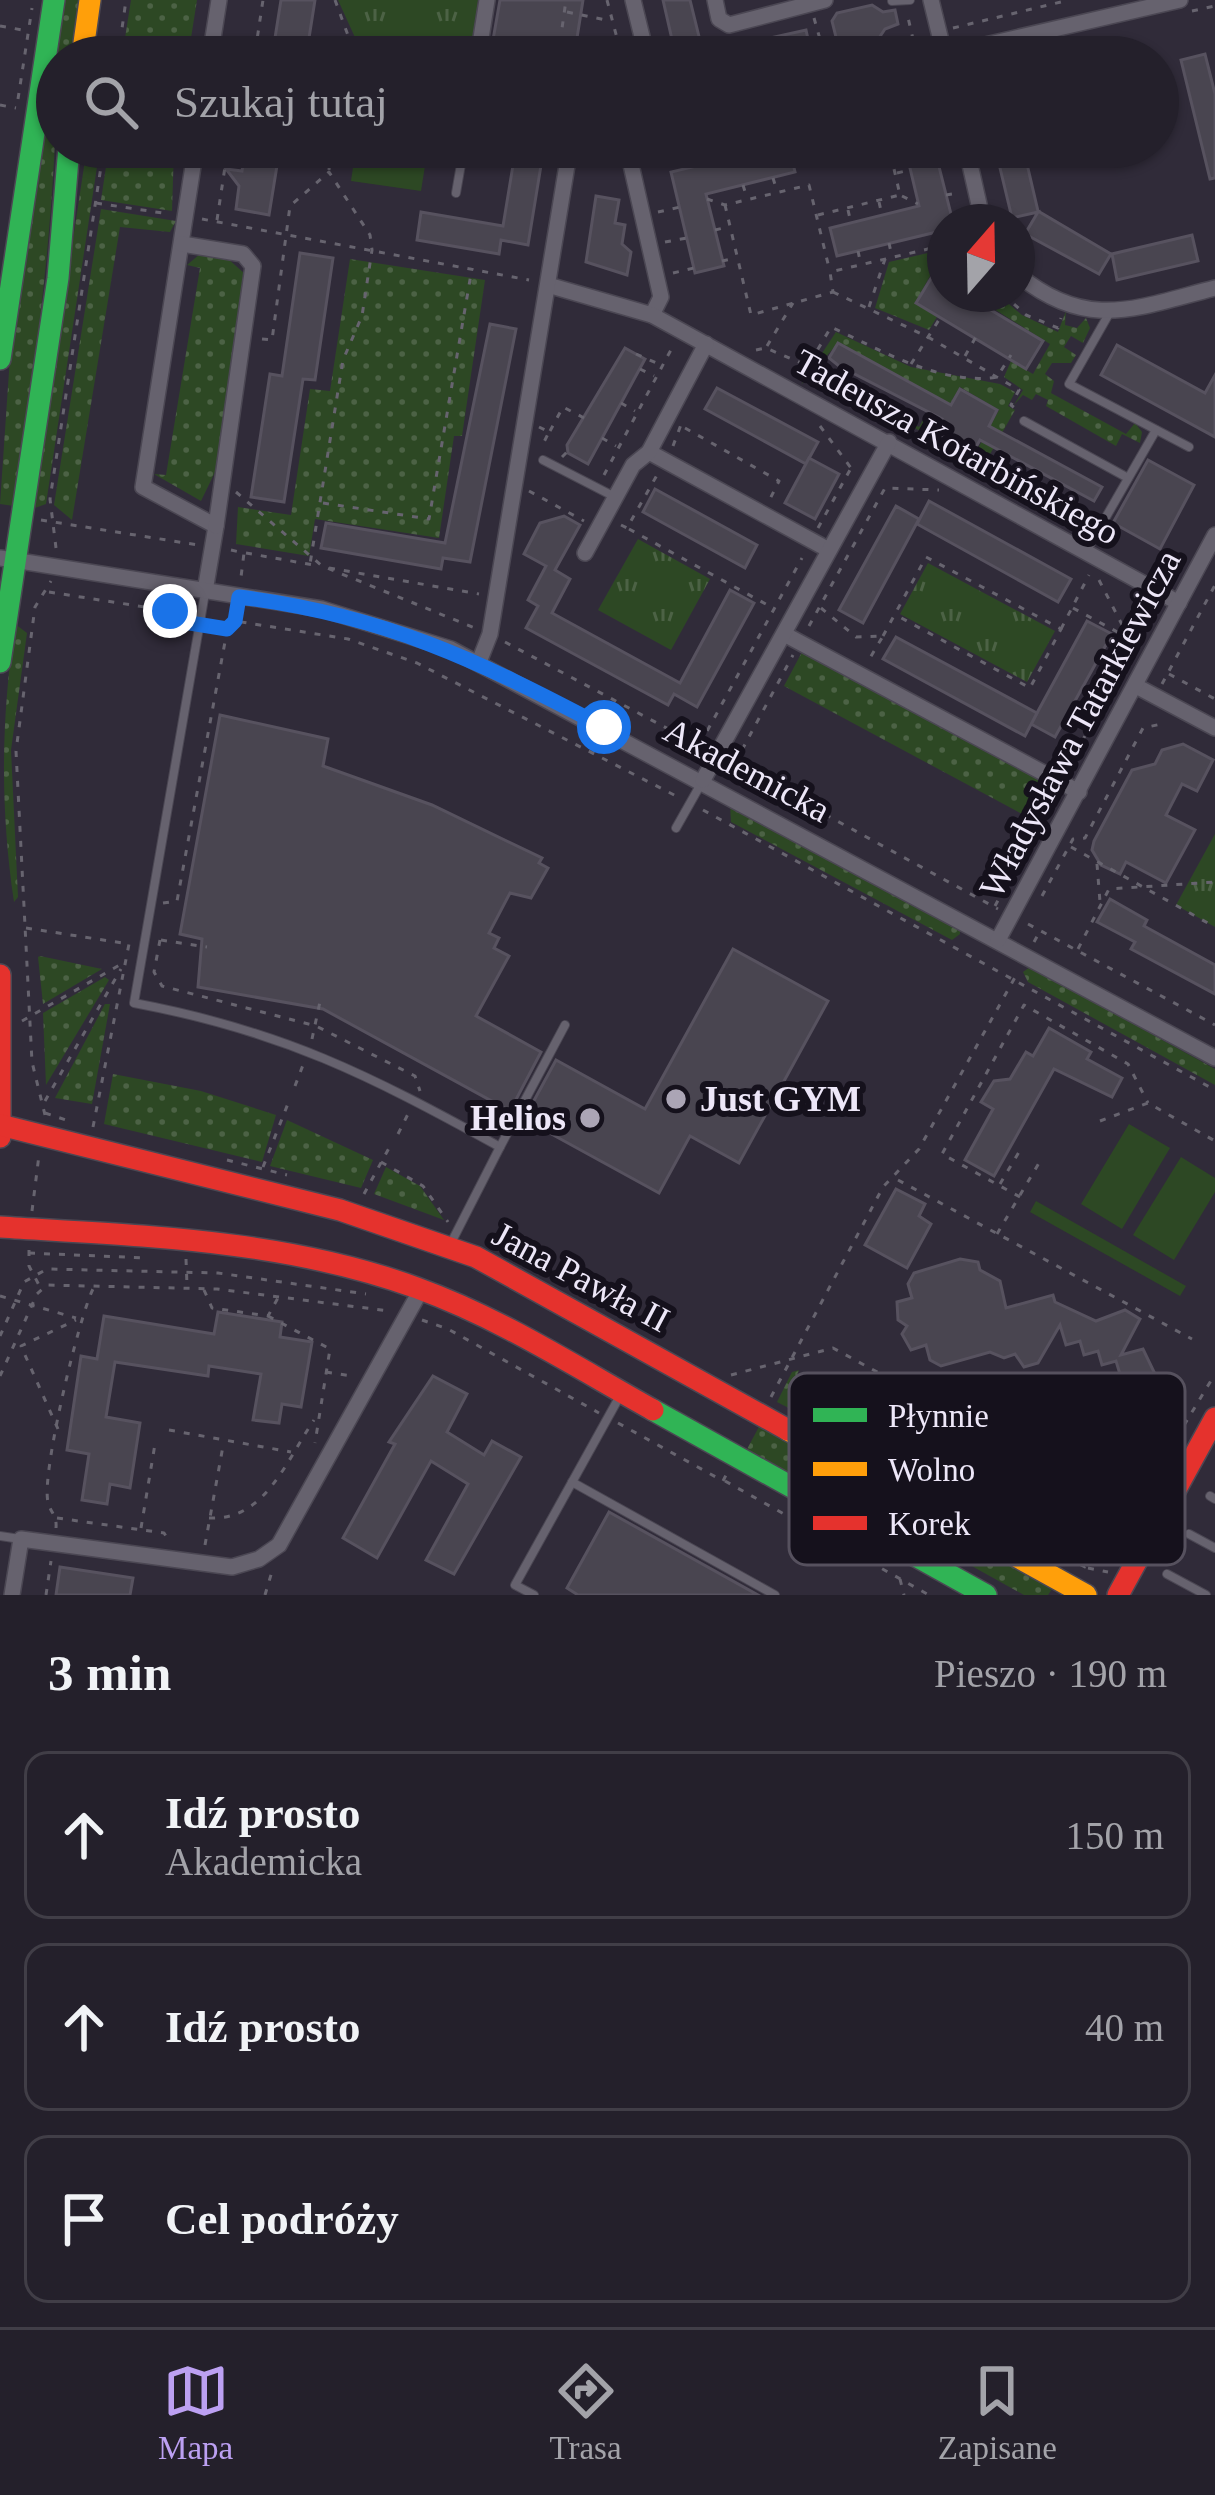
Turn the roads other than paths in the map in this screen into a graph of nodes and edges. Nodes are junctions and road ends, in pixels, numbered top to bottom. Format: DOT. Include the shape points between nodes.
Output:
graph roads {
  1 [pos="54,0"];
  2 [pos="90,0"];
  3 [pos="219,0"];
  4 [pos="487,0"];
  5 [pos="633,0"];
  6 [pos="715,0"];
  7 [pos="931,0"];
  8 [pos="1180,0"];
  9 [pos="892,1"];
  10 [pos="907,1"];
  11 [pos="818,3"];
  12 [pos="49,36"];
  13 [pos="85,36"];
  14 [pos="213,36"];
  15 [pos="481,36"];
  16 [pos="642,36"];
  17 [pos="937,36"];
  18 [pos="1026,36"];
  19 [pos="36,120"];
  20 [pos="67,168"];
  21 [pos="193,168"];
  22 [pos="460,168"];
  23 [pos="567,168"];
  24 [pos="631,168"];
  25 [pos="971,168"];
  26 [pos="456,193"];
  27 [pos="979,204"];
  28 [pos="182,244"];
  29 [pos="548,285"];
  30 [pos="1035,285"];
  31 [pos="1215,288"];
  32 [pos="1111,312"];
  33 [pos="652,315"];
  34 [pos="706,344"];
  35 [pos="0,359"];
  36 [pos="1024,421"];
  37 [pos="1156,430"];
  38 [pos="889,442"];
  39 [pos="1189,447"];
  40 [pos="649,452"];
  41 [pos="543,460"];
  42 [pos="1129,478"];
  43 [pos="615,497"];
  44 [pos="216,526"];
  45 [pos="1215,535"];
  46 [pos="829,550"];
  47 [pos="585,553"];
  48 [pos="7,560"];
  49 [pos="1089,560"];
  50 [pos="206,591"];
  51 [pos="1179,603"];
  52 [pos="784,634"];
  53 [pos="0,662"];
  54 [pos="479,662"];
  55 [pos="1136,686"];
  56 [pos="1215,728"];
  57 [pos="703,780"];
  58 [pos="1078,792"];
  59 [pos="676,828"];
  60 [pos="998,940"];
  61 [pos="0,975"];
  62 [pos="565,1025"];
  63 [pos="1215,1058"];
  64 [pos="0,1125"];
  65 [pos="0,1138"];
  66 [pos="500,1147"];
  67 [pos="0,1228"];
  68 [pos="451,1237"];
  69 [pos="417,1298"];
  70 [pos="622,1393"];
  71 [pos="1215,1418"];
  72 [pos="789,1427"];
  73 [pos="1185,1473"];
  74 [pos="572,1482"];
  75 [pos="789,1486"];
  76 [pos="1189,1534"];
  77 [pos="0,1536"];
  78 [pos="21,1540"];
  79 [pos="1215,1548"];
  80 [pos="932,1565"];
  81 [pos="1033,1565"];
  82 [pos="1167,1574"];
  83 [pos="12,1595"];
  84 [pos="534,1595"];
  85 [pos="775,1595"];
  86 [pos="986,1595"];
  87 [pos="1086,1595"];
  88 [pos="1206,1595"];
  1 -- 12 [label="main road"];
  2 -- 13 [label="main road"];
  3 -- 14 [label="street"];
  4 -- 15 [label="street"];
  5 -- 16 [label="street"];
  6 -- 11 [label="street" via="729,25"];
  7 -- 17 [label="street"];
  8 -- 18 [label="street"];
  9 -- 10 [label="lane"];
  19 -- 35 [label="main road"];
  20 -- 48 [label="main road" via="58,278"];
  21 -- 28 [label="street"];
  22 -- 26 [label="lane"];
  23 -- 29 [label="street"];
  24 -- 33 [label="street" via="661,297"];
  25 -- 27 [label="street"];
  28 -- 44 [label="street" via="142,487"];
  28 -- 44 [label="street" via="243,254 253,266"];
  29 -- 33 [label="street, Tadeusza Kotarbińskiego"];
  29 -- 54 [label="street"];
  30 -- 32 [label="street" via="1066,305"];
  31 -- 32 [label="street"];
  32 -- 37 [label="lane" via="1069,383"];
  33 -- 34 [label="street, Tadeusza Kotarbińskiego"];
  34 -- 38 [label="street, Tadeusza Kotarbińskiego"];
  34 -- 40 [label="street"];
  36 -- 42 [label="lane"];
  37 -- 39 [label="lane"];
  37 -- 42 [label="lane"];
  38 -- 46 [label="street"];
  38 -- 49 [label="street, Tadeusza Kotarbińskiego"];
  40 -- 43 [label="street"];
  40 -- 46 [label="street"];
  41 -- 43 [label="lane"];
  42 -- 49 [label="lane"];
  43 -- 47 [label="street"];
  44 -- 50 [label="street"];
  45 -- 51 [label="street, Władysława Tatarkiewicza"];
  46 -- 52 [label="street"];
  48 -- 50 [label="street, Akademicka"];
  48 -- 53 [label="main road"];
  49 -- 51 [label="street, Tadeusza Kotarbińskiego"];
  50 -- 54 [label="street, Akademicka" via="372,620"];
  50 -- 66 [label="lane" via="134,1003 268,1034"];
  51 -- 55 [label="street, Władysława Tatarkiewicza"];
  52 -- 57 [label="street"];
  52 -- 58 [label="street"];
  54 -- 57 [label="street, Akademicka"];
  55 -- 56 [label="street"];
  55 -- 58 [label="street, Władysława Tatarkiewicza"];
  57 -- 59 [label="lane"];
  57 -- 60 [label="street, Akademicka"];
  58 -- 60 [label="street, Władysława Tatarkiewicza"];
  60 -- 63 [label="street, Akademicka"];
  61 -- 64 [label="main road"];
  62 -- 66 [label="lane"];
  64 -- 65 [label="main road"];
  64 -- 68 [label="main road, Jana Pawła II"];
  66 -- 68 [label="lane"];
  67 -- 69 [label="main road" via="263,1245 363,1268"];
  68 -- 72 [label="main road, Jana Pawła II"];
  69 -- 70 [label="main road"];
  69 -- 78 [label="street" via="314,1491 279,1545 260,1559 232,1567"];
  70 -- 74 [label="lane"];
  70 -- 75 [label="main road"];
  71 -- 73 [label="main road"];
  74 -- 84 [label="lane" via="515,1585"];
  74 -- 85 [label="lane"];
  76 -- 79 [label="lane"];
  77 -- 78 [label="lane"];
  78 -- 83 [label="street"];
  80 -- 86 [label="main road"];
  81 -- 87 [label="main road, Jana Pawła II"];
  82 -- 88 [label="lane"];
}
